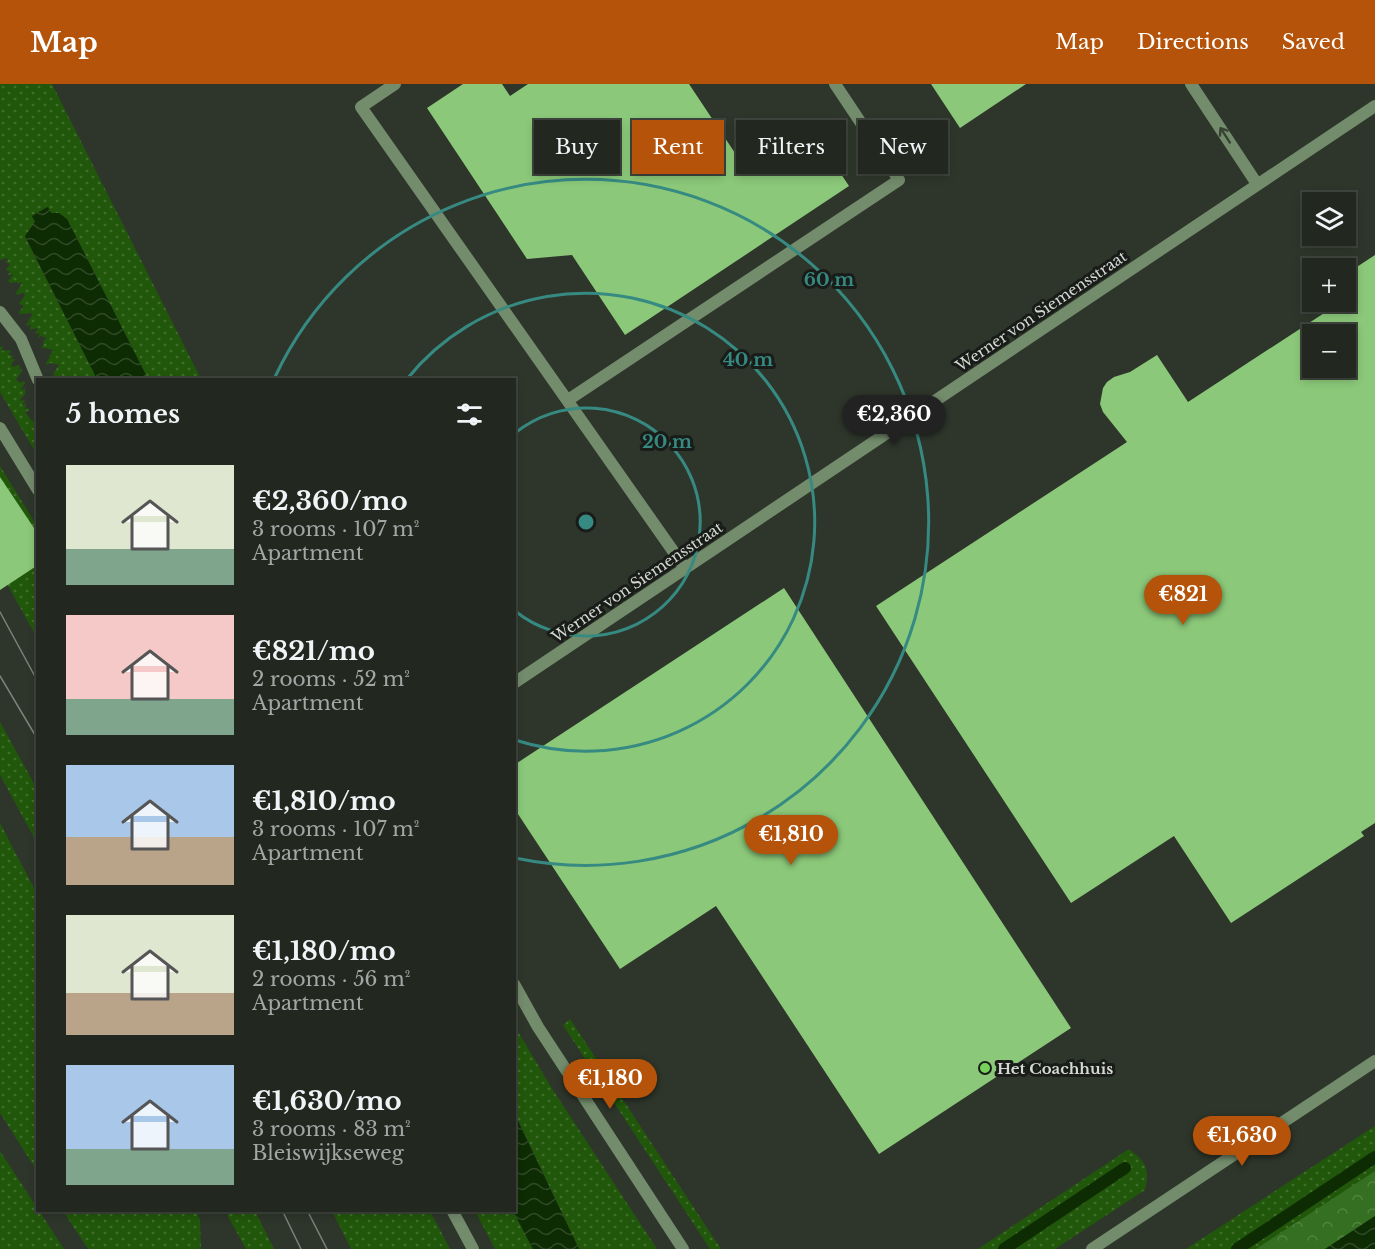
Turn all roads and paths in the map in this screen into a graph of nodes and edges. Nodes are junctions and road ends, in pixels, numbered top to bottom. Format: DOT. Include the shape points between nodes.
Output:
graph roads {
  1 [pos="395,84"];
  2 [pos="835,84"];
  3 [pos="1191,84"];
  4 [pos="1375,106"];
  5 [pos="1257,184"];
  6 [pos="0,312"];
  7 [pos="37,378"];
  8 [pos="568,400"];
  9 [pos="0,428"];
  10 [pos="36,487"];
  11 [pos="685,568"];
  12 [pos="516,682"];
  13 [pos="516,988"];
  14 [pos="1375,1061"];
  15 [pos="453,1212"];
  16 [pos="473,1249"];
  17 [pos="683,1249"];
  18 [pos="1092,1249"];
  1 -- 8 [label="street" via="361,107"];
  2 -- 8 [label="street" via="899,180"];
  5 -- 3 [label="street, one-way"];
  4 -- 5 [label="street, Werner von Siemensstraat"];
  5 -- 11 [label="street, Werner von Siemensstraat"];
  6 -- 7 [label="street" via="21,339"];
  8 -- 11 [label="street"];
  9 -- 10 [label="street"];
  11 -- 12 [label="street, Werner von Siemensstraat"];
  13 -- 17 [label="street"];
  14 -- 18 [label="street"];
  15 -- 16 [label="street"];
}
